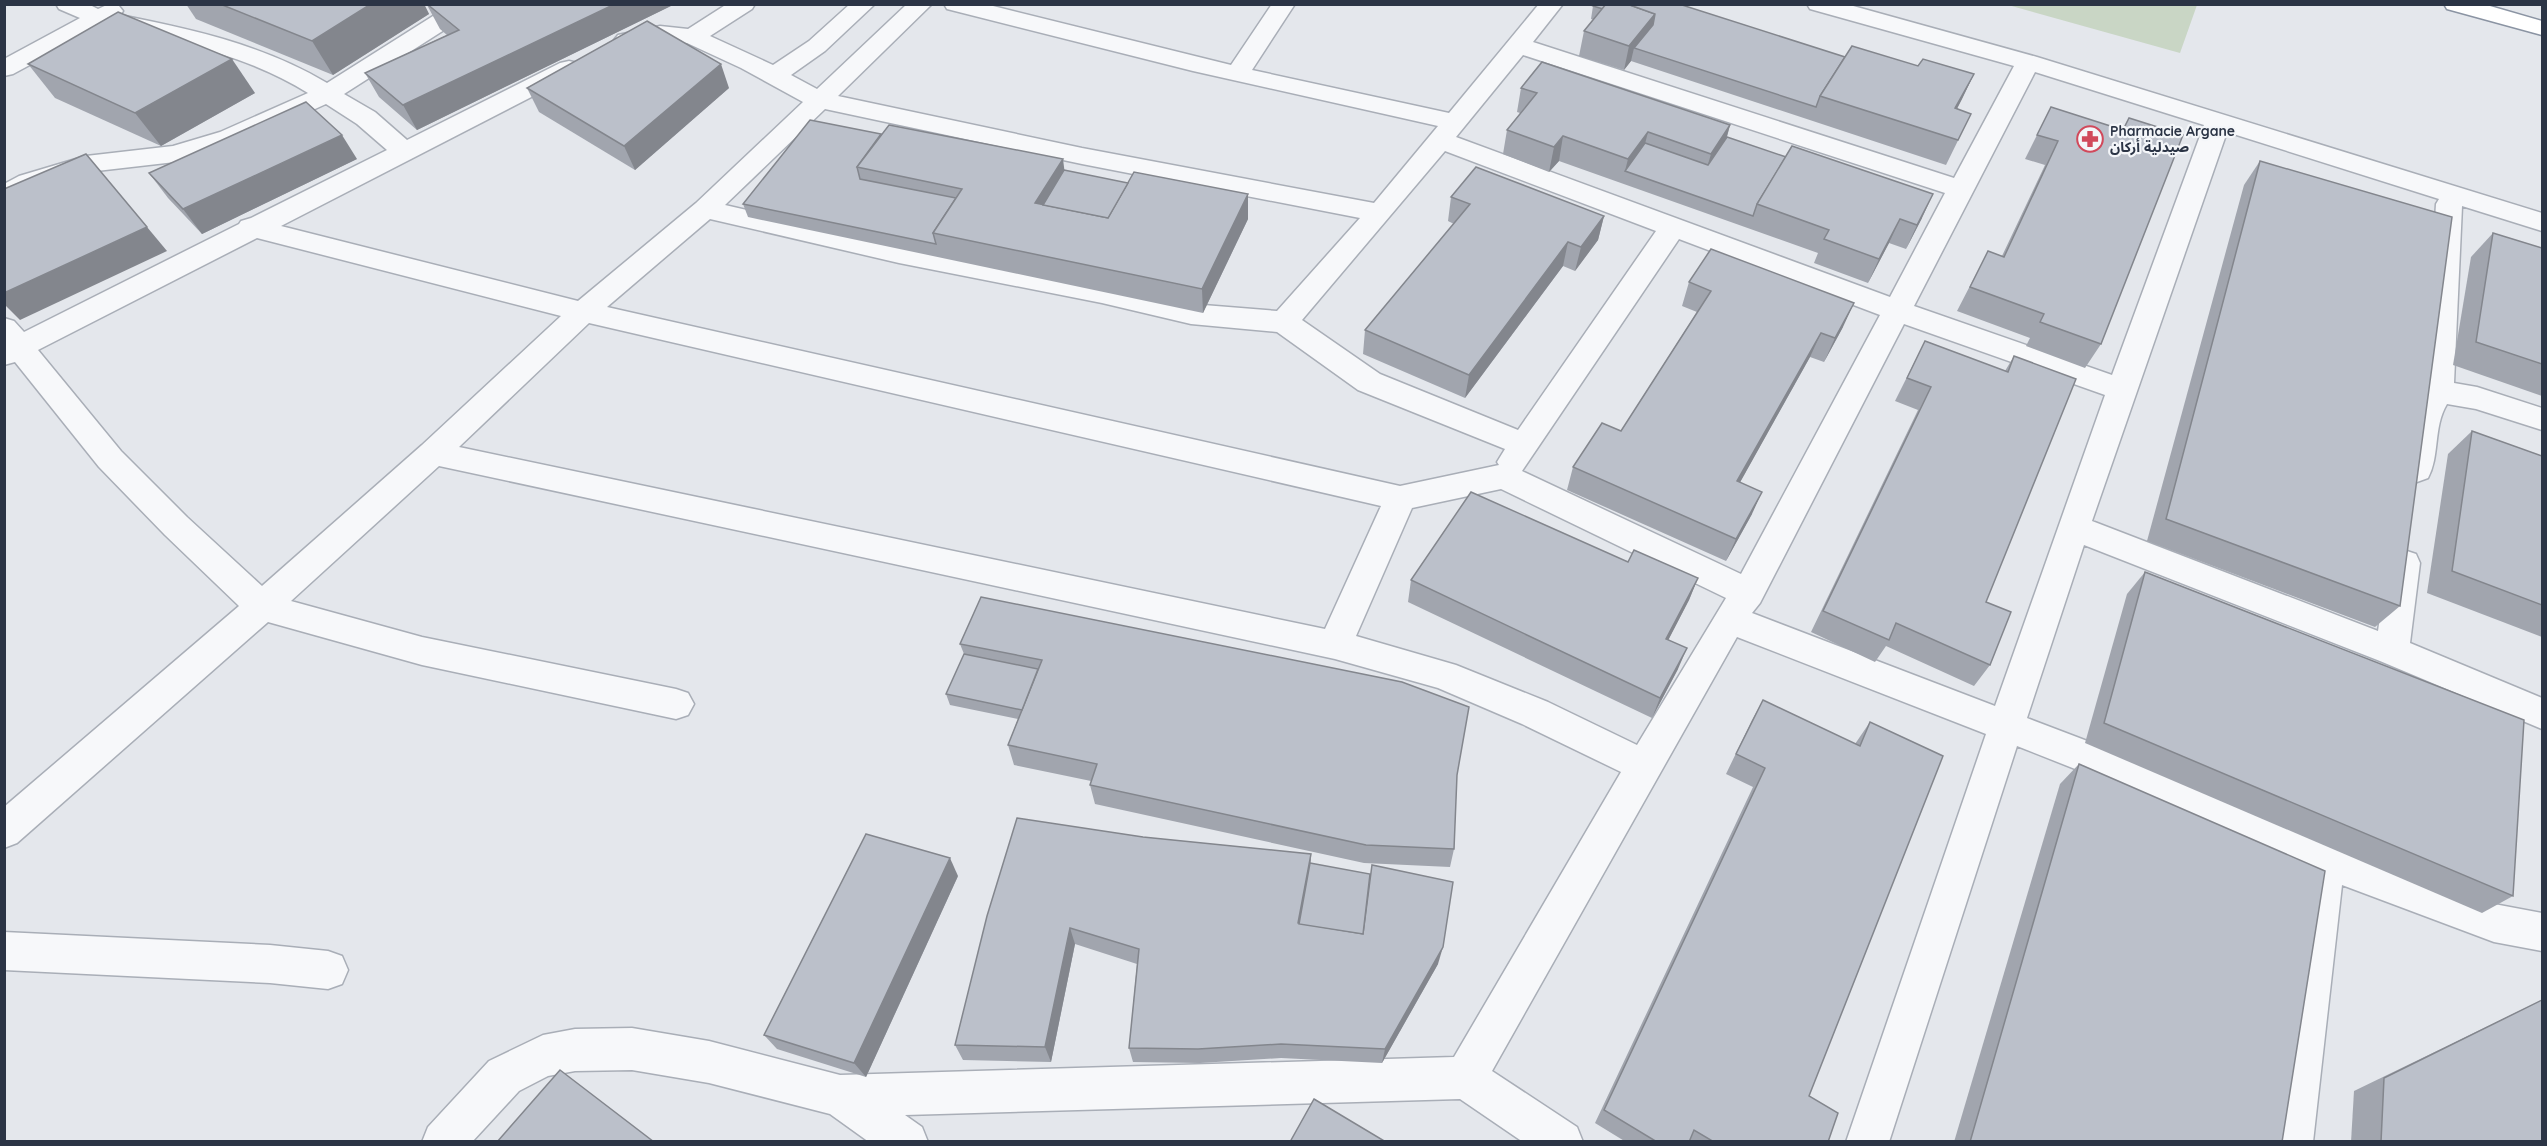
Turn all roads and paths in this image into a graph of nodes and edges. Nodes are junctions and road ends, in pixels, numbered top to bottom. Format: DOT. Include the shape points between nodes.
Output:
graph roads {
  1 [pos="67,4"];
  2 [pos="124,4"];
  3 [pos="744,4"];
  4 [pos="864,4"];
  5 [pos="921,4"];
  6 [pos="955,4"];
  7 [pos="1284,4"];
  8 [pos="1552,4"];
  9 [pos="1818,4"];
  10 [pos="2454,4"];
  11 [pos="457,7"];
  12 [pos="99,18"];
  13 [pos="2542,28"];
  14 [pos="692,37"];
  15 [pos="1517,45"];
  16 [pos="2028,62"];
  17 [pos="4,69"];
  18 [pos="1237,74"];
  19 [pos="773,76"];
  20 [pos="327,94"];
  21 [pos="819,100"];
  22 [pos="2218,121"];
  23 [pos="1448,131"];
  24 [pos="404,150"];
  25 [pos="1960,189"];
  26 [pos="2450,193"];
  27 [pos="4,195"];
  28 [pos="705,209"];
  29 [pos="1380,213"];
  30 [pos="2542,222"];
  31 [pos="1673,227"];
  32 [pos="251,228"];
  33 [pos="1898,310"];
  34 [pos="583,312"];
  35 [pos="1284,322"];
  36 [pos="9,343"];
  37 [pos="2120,389"];
  38 [pos="2439,392"];
  39 [pos="2542,419"];
  40 [pos="1525,445"];
  41 [pos="434,453"];
  42 [pos="1504,476"];
  43 [pos="1400,498"];
  44 [pos="2412,498"];
  45 [pos="2074,527"];
  46 [pos="2408,533"];
  47 [pos="1739,606"];
  48 [pos="262,607"];
  49 [pos="1335,645"];
  50 [pos="2392,651"];
  51 [pos="676,704"];
  52 [pos="2542,714"];
  53 [pos="2004,727"];
  54 [pos="1644,766"];
  55 [pos="4,831"];
  56 [pos="2326,861"];
  57 [pos="2542,932"];
  58 [pos="4,951"];
  59 [pos="328,970"];
  60 [pos="1465,1078"];
  61 [pos="840,1096"];
  62 [pos="443,1142"];
  63 [pos="907,1142"];
  64 [pos="1562,1142"];
  65 [pos="1867,1142"];
  66 [pos="2292,1142"];
  1 -- 12 [label="street"];
  2 -- 12 [label="street"];
  3 -- 14 [label="street"];
  4 -- 19 [label="street" via="818,46"];
  5 -- 21 [label="street"];
  6 -- 18 [label="street"];
  7 -- 18 [label="street"];
  8 -- 15 [label="street"];
  9 -- 16 [label="street"];
  10 -- 13 [label="highway"];
  11 -- 20 [label="street"];
  12 -- 17 [label="street"];
  12 -- 20 [label="street" via="228,48 271,64"];
  14 -- 19 [label="street"];
  14 -- 24 [label="street" via="660,33 638,36"];
  15 -- 23 [label="street"];
  15 -- 25 [label="street"];
  16 -- 22 [label="street"];
  16 -- 25 [label="street"];
  18 -- 23 [label="street"];
  19 -- 21 [label="street"];
  20 -- 24 [label="street" via="366,118"];
  20 -- 27 [label="street" via="229,138 175,154 86,164 28,182"];
  21 -- 28 [label="street"];
  21 -- 29 [label="street"];
  22 -- 26 [label="street"];
  22 -- 37 [label="street"];
  23 -- 29 [label="street"];
  23 -- 31 [label="street"];
  24 -- 32 [label="street"];
  25 -- 33 [label="street"];
  26 -- 30 [label="street"];
  26 -- 38 [label="street"];
  28 -- 34 [label="street"];
  28 -- 35 [label="street" via="1191,314"];
  29 -- 35 [label="street"];
  31 -- 33 [label="street"];
  31 -- 40 [label="street"];
  32 -- 34 [label="street"];
  32 -- 36 [label="street"];
  33 -- 37 [label="street"];
  33 -- 47 [label="street"];
  34 -- 41 [label="street"];
  34 -- 43 [label="street"];
  35 -- 40 [label="street" via="1369,382"];
  36 -- 48 [label="street" via="110,459"];
  37 -- 45 [label="street"];
  38 -- 39 [label="street" via="2477,398"];
  38 -- 44 [label="street" via="2426,413"];
  40 -- 42 [label="street"];
  41 -- 48 [label="street"];
  41 -- 49 [label="street"];
  42 -- 43 [label="street"];
  42 -- 47 [label="street"];
  43 -- 49 [label="street"];
  45 -- 50 [label="street"];
  45 -- 53 [label="street"];
  46 -- 50 [label="street"];
  47 -- 53 [label="street"];
  47 -- 54 [label="street"];
  48 -- 51 [label="street" via="422,651"];
  48 -- 55 [label="street"];
  49 -- 54 [label="street" via="1444,675 1535,713"];
  50 -- 52 [label="street"];
  53 -- 56 [label="street" via="2169,789"];
  53 -- 65 [label="street"];
  54 -- 60 [label="street"];
  56 -- 57 [label="street" via="2453,909"];
  56 -- 66 [label="street"];
  58 -- 59 [label="street"];
  60 -- 61 [label="street"];
  60 -- 64 [label="street"];
  61 -- 62 [label="street" via="709,1062 632,1049 575,1050 543,1056 504,1076"];
  61 -- 63 [label="street"];
}
